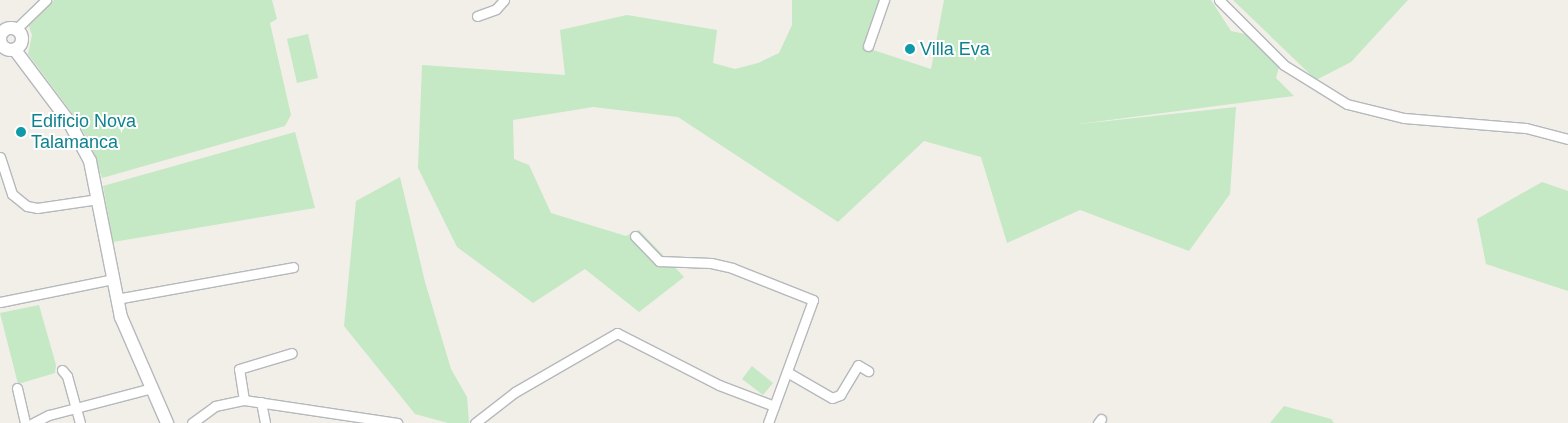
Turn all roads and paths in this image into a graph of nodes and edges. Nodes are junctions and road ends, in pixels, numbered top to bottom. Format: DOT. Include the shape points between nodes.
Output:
graph roads {
  1 [pos="46,0"];
  2 [pos="504,0"];
  3 [pos="884,0"];
  4 [pos="1219,0"];
  5 [pos="477,16"];
  6 [pos="6,29"];
  7 [pos="1,46"];
  8 [pos="868,46"];
  9 [pos="15,50"];
  10 [pos="1568,139"];
  11 [pos="0,158"];
  12 [pos="98,198"];
  13 [pos="635,236"];
  14 [pos="293,267"];
  15 [pos="112,279"];
  16 [pos="116,299"];
  17 [pos="0,302"];
  18 [pos="292,352"];
  19 [pos="62,370"];
  20 [pos="868,370"];
  21 [pos="786,372"];
  22 [pos="16,388"];
  23 [pos="152,388"];
  24 [pos="244,400"];
  25 [pos="260,402"];
  26 [pos="774,406"];
  27 [pos="76,407"];
  28 [pos="25,423"];
  29 [pos="33,423"];
  30 [pos="80,423"];
  31 [pos="167,423"];
  32 [pos="192,423"];
  33 [pos="265,423"];
  34 [pos="397,423"];
  35 [pos="475,423"];
  36 [pos="768,423"];
  1 -- 6 [label="street"];
  2 -- 5 [label="street" via="496,8"];
  3 -- 8 [label="street"];
  4 -- 10 [label="street" via="1284,65 1347,104 1404,118 1526,128"];
  6 -- 7 [label="street"];
  6 -- 9 [label="street" via="22,42"];
  7 -- 9 [label="street"];
  9 -- 12 [label="street" via="82,142"];
  11 -- 12 [label="street" via="12,194 27,206 37,208"];
  12 -- 15 [label="street"];
  13 -- 21 [label="street" via="659,261 711,263 732,268 813,300"];
  14 -- 16 [label="street"];
  15 -- 16 [label="street"];
  15 -- 17 [label="street"];
  16 -- 23 [label="street"];
  18 -- 24 [label="street" via="239,369"];
  19 -- 27 [label="street" via="68,376"];
  20 -- 21 [label="street" via="858,365 840,395 832,398"];
  21 -- 26 [label="street"];
  22 -- 28 [label="street"];
  23 -- 27 [label="street"];
  23 -- 31 [label="street"];
  24 -- 25 [label="street"];
  24 -- 32 [label="street" via="215,406"];
  25 -- 33 [label="street"];
  25 -- 34 [label="street"];
  26 -- 35 [label="street" via="711,382 617,332 514,392"];
  26 -- 36 [label="street"];
  27 -- 29 [label="street"];
  27 -- 30 [label="street"];
}
